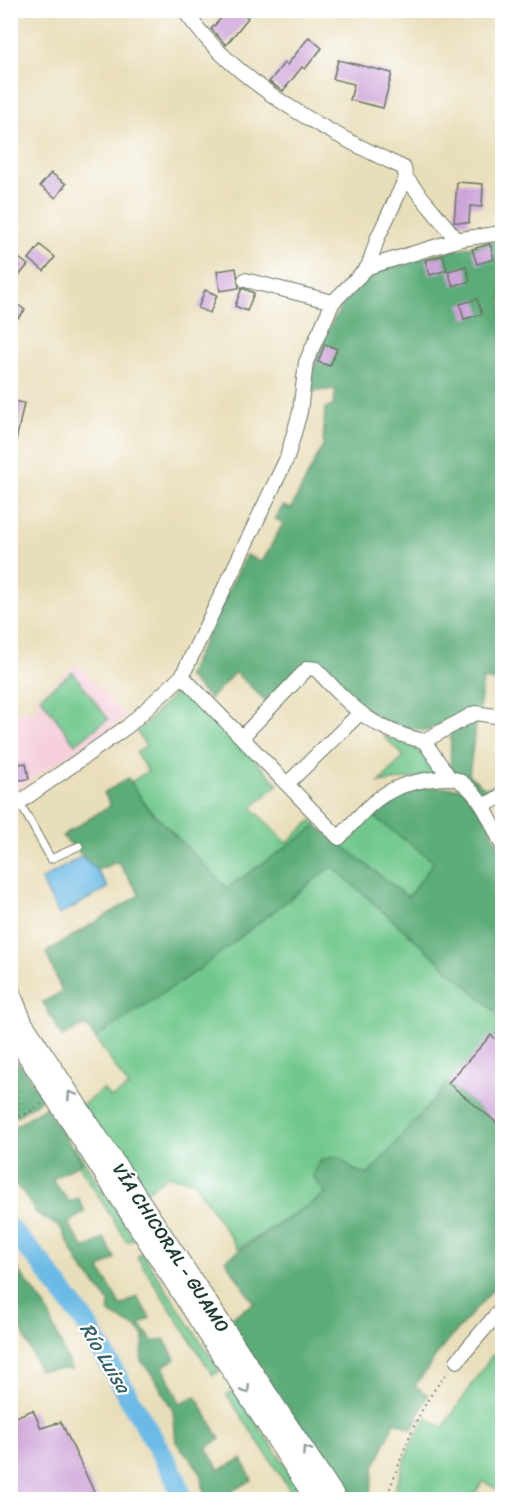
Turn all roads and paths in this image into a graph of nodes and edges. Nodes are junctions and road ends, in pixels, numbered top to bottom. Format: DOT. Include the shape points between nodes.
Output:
graph roads {
  1 [pos="184,10"];
  2 [pos="406,178"];
  3 [pos="502,233"];
  4 [pos="458,240"];
  5 [pos="368,267"];
  6 [pos="245,280"];
  7 [pos="333,302"];
  8 [pos="182,676"];
  9 [pos="359,714"];
  10 [pos="502,717"];
  11 [pos="242,737"];
  12 [pos="424,741"];
  13 [pos="449,777"];
  14 [pos="287,784"];
  15 [pos="502,796"];
  16 [pos="15,806"];
  17 [pos="483,806"];
  18 [pos="502,844"];
  19 [pos="79,846"];
  20 [pos="10,993"];
  21 [pos="10,1028"];
  22 [pos="30,1059"];
  23 [pos="54,1096"];
  24 [pos="19,1118"];
  25 [pos="10,1124"];
  26 [pos="87,1132"];
  27 [pos="502,1308"];
  28 [pos="458,1361"];
  29 [pos="238,1362"];
  30 [pos="316,1500"];
  31 [pos="337,1500"];
  32 [pos="386,1500"];
  1 -- 2 [label="street" via="196,28 261,88 352,144 404,168"];
  2 -- 4 [label="street"];
  2 -- 5 [label="street"];
  3 -- 4 [label="street"];
  4 -- 5 [label="street"];
  5 -- 7 [label="street"];
  6 -- 7 [label="street"];
  7 -- 8 [label="street" via="306,362 300,412 287,458"];
  8 -- 11 [label="street"];
  8 -- 16 [label="street" via="128,726"];
  9 -- 11 [label="street" via="316,669 308,668"];
  9 -- 12 [label="street" via="403,736"];
  9 -- 14 [label="street"];
  10 -- 12 [label="street" via="476,713"];
  11 -- 14 [label="street"];
  12 -- 13 [label="street"];
  13 -- 14 [label="street" via="394,787 375,799 339,838"];
  13 -- 17 [label="street" via="462,782"];
  15 -- 17 [label="street"];
  16 -- 19 [label="lane" via="51,859"];
  17 -- 18 [label="street"];
  20 -- 22 [label="street, VÍA CHICORAL - GUAMO" via="23,1024"];
  21 -- 22 [label="street, VÍA CHICORAL - GUAMO"];
  22 -- 23 [label="street, VÍA CHICORAL - GUAMO"];
  22 -- 24 [label="path"];
  26 -- 22 [label="street, VÍA CHICORAL - GUAMO, one-way"];
  23 -- 24 [label="path"];
  23 -- 26 [label="street, VÍA CHICORAL - GUAMO"];
  24 -- 25 [label="path"];
  26 -- 29 [label="street, VÍA CHICORAL - GUAMO"];
  27 -- 28 [label="street"];
  28 -- 32 [label="path" via="432,1392 407,1443"];
  29 -- 30 [label="street, VÍA CHICORAL - GUAMO, one-way"];
  31 -- 29 [label="street, VÍA CHICORAL - GUAMO, one-way"];
}
